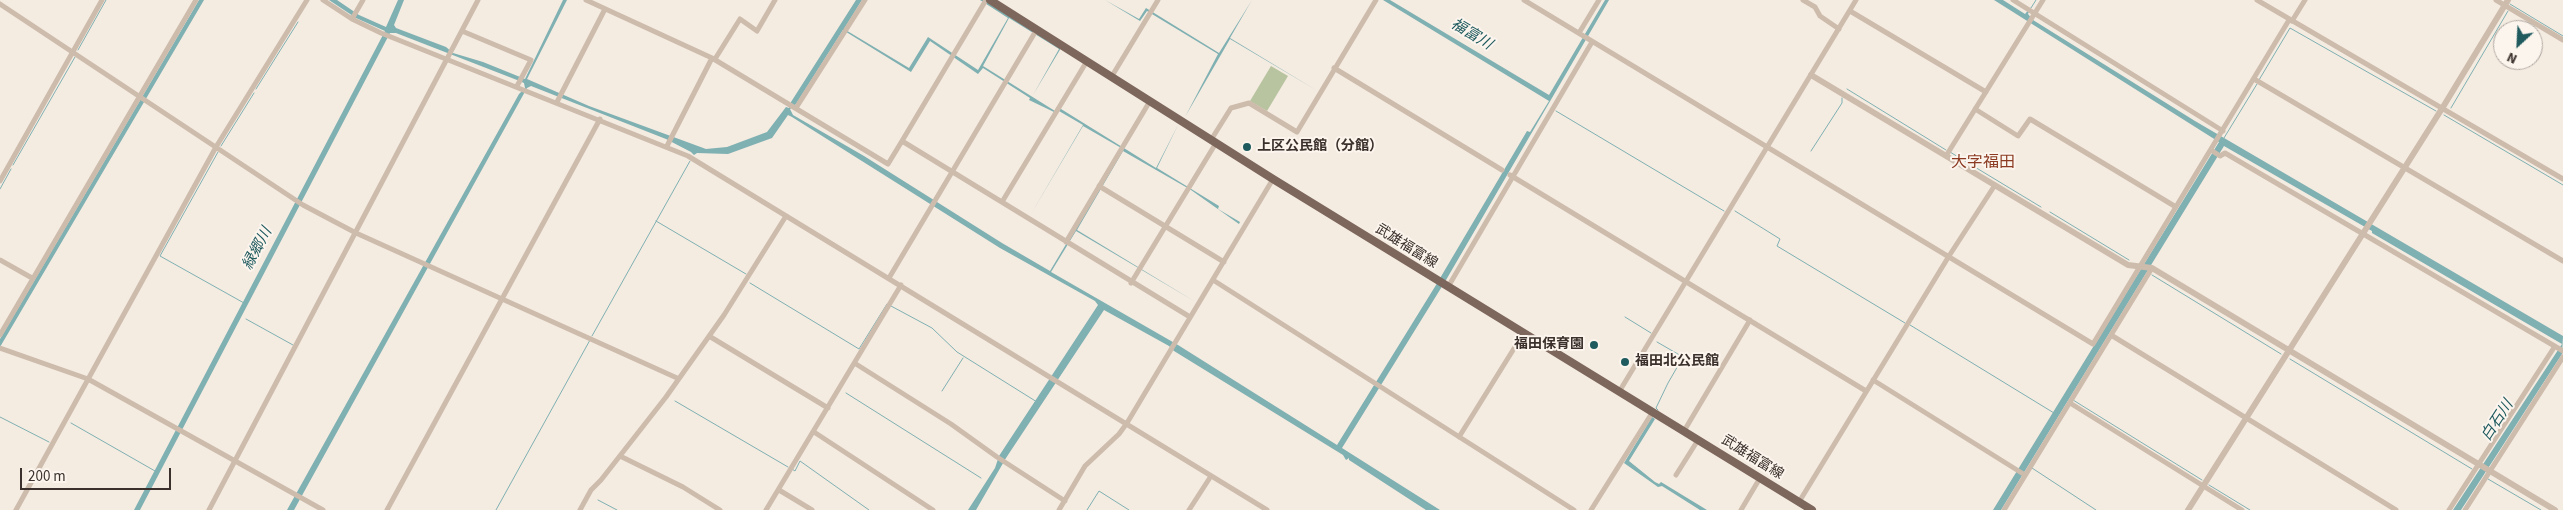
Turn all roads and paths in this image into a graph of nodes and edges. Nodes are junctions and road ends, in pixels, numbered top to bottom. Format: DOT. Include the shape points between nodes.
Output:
graph roads {
  1 [pos="102,0"];
  2 [pos="196,0"];
  3 [pos="307,0"];
  4 [pos="323,0"];
  5 [pos="364,0"];
  6 [pos="478,0"];
  7 [pos="586,0"];
  8 [pos="775,0"];
  9 [pos="865,0"];
  10 [pos="1158,0"];
  11 [pos="1376,0"];
  12 [pos="1524,0"];
  13 [pos="1599,0"];
  14 [pos="1803,0"];
  15 [pos="1856,0"];
  16 [pos="2013,0"];
  17 [pos="2044,0"];
  18 [pos="2257,0"];
  19 [pos="2305,0"];
  20 [pos="2496,0"];
  21 [pos="987,1"];
  22 [pos="599,3"];
  23 [pos="2506,3"];
  24 [pos="4,6"];
  25 [pos="605,9"];
  26 [pos="1850,11"];
  27 [pos="2032,13"];
  28 [pos="354,16"];
  29 [pos="2291,21"];
  30 [pos="1839,29"];
  31 [pos="462,31"];
  32 [pos="1036,32"];
  33 [pos="1586,38"];
  34 [pos="2563,40"];
  35 [pos="73,52"];
  36 [pos="450,55"];
  37 [pos="714,59"];
  38 [pos="1087,61"];
  39 [pos="1334,68"];
  40 [pos="1812,74"];
  41 [pos="1112,76"];
  42 [pos="2256,81"];
  43 [pos="521,87"];
  44 [pos="1986,92"];
  45 [pos="142,97"];
  46 [pos="558,100"];
  47 [pos="1150,101"];
  48 [pos="793,107"];
  49 [pos="2443,107"];
  50 [pos="1975,109"];
  51 [pos="600,119"];
  52 [pos="2222,133"];
  53 [pos="902,140"];
  54 [pos="1213,141"];
  55 [pos="667,144"];
  56 [pos="216,147"];
  57 [pos="1768,147"];
  58 [pos="2211,150"];
  59 [pos="1948,153"];
  60 [pos="2405,168"];
  61 [pos="1502,170"];
  62 [pos="952,171"];
  63 [pos="1511,176"];
  64 [pos="1273,179"];
  65 [pos="2563,179"];
  66 [pos="0,181"];
  67 [pos="1995,186"];
  68 [pos="1101,187"];
  69 [pos="1002,202"];
  70 [pos="2176,207"];
  71 [pos="786,216"];
  72 [pos="1166,227"];
  73 [pos="2364,232"];
  74 [pos="356,233"];
  75 [pos="1068,243"];
  76 [pos="1949,256"];
  77 [pos="0,260"];
  78 [pos="2563,261"];
  79 [pos="1224,262"];
  80 [pos="2147,269"];
  81 [pos="889,278"];
  82 [pos="1214,280"];
  83 [pos="31,281"];
  84 [pos="1688,282"];
  85 [pos="1131,283"];
  86 [pos="901,285"];
  87 [pos="1446,286"];
  88 [pos="502,298"];
  89 [pos="1190,317"];
  90 [pos="1750,320"];
  91 [pos="1523,334"];
  92 [pos="0,335"];
  93 [pos="2111,335"];
  94 [pos="709,336"];
  95 [pos="1,348"];
  96 [pos="2559,349"];
  97 [pos="2289,351"];
  98 [pos="2563,357"];
  99 [pos="856,364"];
  100 [pos="88,378"];
  101 [pos="678,378"];
  102 [pos="1873,380"];
  103 [pos="1866,391"];
  104 [pos="1619,392"];
  105 [pos="2071,400"];
  106 [pos="828,408"];
  107 [pos="1652,413"];
  108 [pos="2247,418"];
  109 [pos="1126,423"];
  110 [pos="1684,431"];
  111 [pos="814,432"];
  112 [pos="1459,437"];
  113 [pos="1698,440"];
  114 [pos="620,456"];
  115 [pos="235,462"];
  116 [pos="2477,468"];
  117 [pos="1676,475"];
  118 [pos="2025,475"];
  119 [pos="2488,475"];
  120 [pos="1211,476"];
  121 [pos="1760,478"];
  122 [pos="2204,486"];
  123 [pos="779,490"];
  124 [pos="1065,501"];
  125 [pos="1799,502"];
  126 [pos="16,510"];
  127 [pos="209,510"];
  128 [pos="323,510"];
  129 [pos="387,510"];
  130 [pos="580,510"];
  131 [pos="720,510"];
  132 [pos="766,510"];
  133 [pos="812,510"];
  134 [pos="933,510"];
  135 [pos="1059,510"];
  136 [pos="1189,510"];
  137 [pos="1267,510"];
  138 [pos="1574,510"];
  139 [pos="1591,510"];
  140 [pos="1741,510"];
  141 [pos="1812,510"];
  142 [pos="2004,510"];
  143 [pos="2188,510"];
  144 [pos="2242,510"];
  145 [pos="2396,510"];
  146 [pos="2449,510"];
  147 [pos="2465,510"];
  148 [pos="2556,510"];
  1 -- 35 [label="street"];
  2 -- 45 [label="street"];
  3 -- 56 [label="street"];
  4 -- 28 [label="street"];
  5 -- 28 [label="street"];
  6 -- 31 [label="street"];
  7 -- 22 [label="street"];
  8 -- 37 [label="street" via="757,31 740,19"];
  9 -- 48 [label="street"];
  10 -- 41 [label="street"];
  11 -- 39 [label="street"];
  12 -- 33 [label="street"];
  13 -- 33 [label="street"];
  14 -- 30 [label="street"];
  15 -- 26 [label="street"];
  16 -- 27 [label="street"];
  17 -- 27 [label="street"];
  18 -- 29 [label="street"];
  19 -- 29 [label="street"];
  20 -- 23 [label="street"];
  21 -- 32 [label="main road, 武雄福富線"];
  21 -- 53 [label="street"];
  22 -- 25 [label="street"];
  23 -- 34 [label="street"];
  23 -- 49 [label="street"];
  24 -- 35 [label="street"];
  25 -- 37 [label="street"];
  25 -- 46 [label="street"];
  26 -- 30 [label="street"];
  26 -- 44 [label="street"];
  27 -- 44 [label="street"];
  27 -- 52 [label="street"];
  28 -- 36 [label="street" via="382,33"];
  29 -- 42 [label="street"];
  29 -- 49 [label="street"];
  30 -- 40 [label="street"];
  31 -- 36 [label="street"];
  31 -- 43 [label="street" via="531,60 523,74"];
  32 -- 38 [label="main road, 武雄福富線"];
  32 -- 62 [label="street"];
  33 -- 57 [label="street"];
  33 -- 63 [label="street"];
  35 -- 45 [label="street"];
  35 -- 66 [label="street"];
  36 -- 43 [label="street"];
  36 -- 74 [label="street"];
  37 -- 48 [label="street"];
  37 -- 55 [label="street"];
  38 -- 41 [label="main road, 武雄福富線"];
  38 -- 69 [label="street"];
  39 -- 54 [label="street" via="1296,132 1250,104 1231,108"];
  39 -- 61 [label="street"];
  40 -- 57 [label="street"];
  40 -- 59 [label="street"];
  41 -- 47 [label="main road, 武雄福富線"];
  42 -- 52 [label="street"];
  42 -- 60 [label="street"];
  43 -- 46 [label="street"];
  44 -- 50 [label="street"];
  45 -- 56 [label="street"];
  45 -- 83 [label="street"];
  46 -- 51 [label="street"];
  47 -- 54 [label="main road, 武雄福富線"];
  47 -- 68 [label="street"];
  48 -- 53 [label="street" via="888,164"];
  49 -- 60 [label="street"];
  49 -- 65 [label="street"];
  50 -- 59 [label="street"];
  50 -- 70 [label="street" via="2018,136 2030,119"];
  51 -- 55 [label="street"];
  51 -- 88 [label="street"];
  52 -- 58 [label="street"];
  53 -- 62 [label="street"];
  54 -- 64 [label="main road, 武雄福富線"];
  54 -- 72 [label="street"];
  55 -- 71 [label="street"];
  56 -- 74 [label="street" via="294,200"];
  56 -- 100 [label="street"];
  57 -- 76 [label="street"];
  57 -- 84 [label="street"];
  58 -- 70 [label="street"];
  58 -- 73 [label="street" via="2220,156 2225,153"];
  59 -- 67 [label="street"];
  60 -- 73 [label="street"];
  60 -- 78 [label="street"];
  62 -- 69 [label="street"];
  62 -- 81 [label="street"];
  63 -- 84 [label="street"];
  63 -- 87 [label="street"];
  64 -- 79 [label="street"];
  64 -- 87 [label="main road, 武雄福富線"];
  67 -- 76 [label="street"];
  67 -- 80 [label="street" via="2128,265"];
  68 -- 72 [label="street"];
  68 -- 75 [label="street"];
  69 -- 75 [label="street"];
  70 -- 80 [label="street"];
  71 -- 81 [label="street"];
  71 -- 94 [label="street"];
  72 -- 79 [label="street"];
  72 -- 85 [label="street"];
  73 -- 96 [label="street"];
  73 -- 97 [label="street"];
  74 -- 88 [label="street"];
  74 -- 115 [label="street"];
  75 -- 85 [label="street"];
  76 -- 80 [label="street" via="2093,344"];
  76 -- 102 [label="street"];
  77 -- 83 [label="street"];
  79 -- 82 [label="street"];
  80 -- 93 [label="street"];
  80 -- 97 [label="street"];
  81 -- 86 [label="street"];
  82 -- 89 [label="street"];
  82 -- 112 [label="street"];
  83 -- 92 [label="street"];
  84 -- 90 [label="street"];
  84 -- 104 [label="street"];
  85 -- 89 [label="street"];
  86 -- 99 [label="street"];
  86 -- 109 [label="street"];
  87 -- 91 [label="main road, 武雄福富線"];
  88 -- 101 [label="street"];
  88 -- 129 [label="street"];
  89 -- 109 [label="street"];
  90 -- 103 [label="street"];
  90 -- 110 [label="street"];
  91 -- 104 [label="main road, 武雄福富線"];
  91 -- 112 [label="street"];
  93 -- 105 [label="street"];
  93 -- 108 [label="street"];
  94 -- 101 [label="street"];
  94 -- 106 [label="street"];
  95 -- 100 [label="street"];
  96 -- 116 [label="street"];
  97 -- 108 [label="street"];
  97 -- 116 [label="street"];
  98 -- 119 [label="street"];
  99 -- 106 [label="street"];
  99 -- 124 [label="street"];
  100 -- 115 [label="street"];
  100 -- 126 [label="street"];
  101 -- 114 [label="street"];
  102 -- 103 [label="street"];
  102 -- 118 [label="street"];
  103 -- 125 [label="street"];
  104 -- 107 [label="main road, 武雄福富線"];
  105 -- 118 [label="street"];
  105 -- 122 [label="street"];
  106 -- 111 [label="street"];
  107 -- 110 [label="main road, 武雄福富線"];
  107 -- 139 [label="street"];
  108 -- 122 [label="street"];
  108 -- 145 [label="street"];
  109 -- 120 [label="street"];
  109 -- 124 [label="street" via="1119,434 1085,466"];
  110 -- 113 [label="main road, 武雄福富線"];
  111 -- 123 [label="street"];
  111 -- 134 [label="street"];
  112 -- 138 [label="street"];
  113 -- 117 [label="street"];
  113 -- 121 [label="main road, 武雄福富線"];
  114 -- 130 [label="street" via="591,490"];
  114 -- 131 [label="street" via="683,487"];
  115 -- 127 [label="street"];
  115 -- 128 [label="street"];
  116 -- 119 [label="street"];
  116 -- 146 [label="street"];
  118 -- 142 [label="street"];
  119 -- 147 [label="street"];
  119 -- 148 [label="street"];
  120 -- 136 [label="street"];
  120 -- 137 [label="street"];
  121 -- 125 [label="main road, 武雄福富線"];
  121 -- 140 [label="street"];
  122 -- 143 [label="street"];
  122 -- 144 [label="street"];
  123 -- 132 [label="street"];
  123 -- 133 [label="street"];
  124 -- 135 [label="street"];
  125 -- 141 [label="main road, 武雄福富線"];
}
